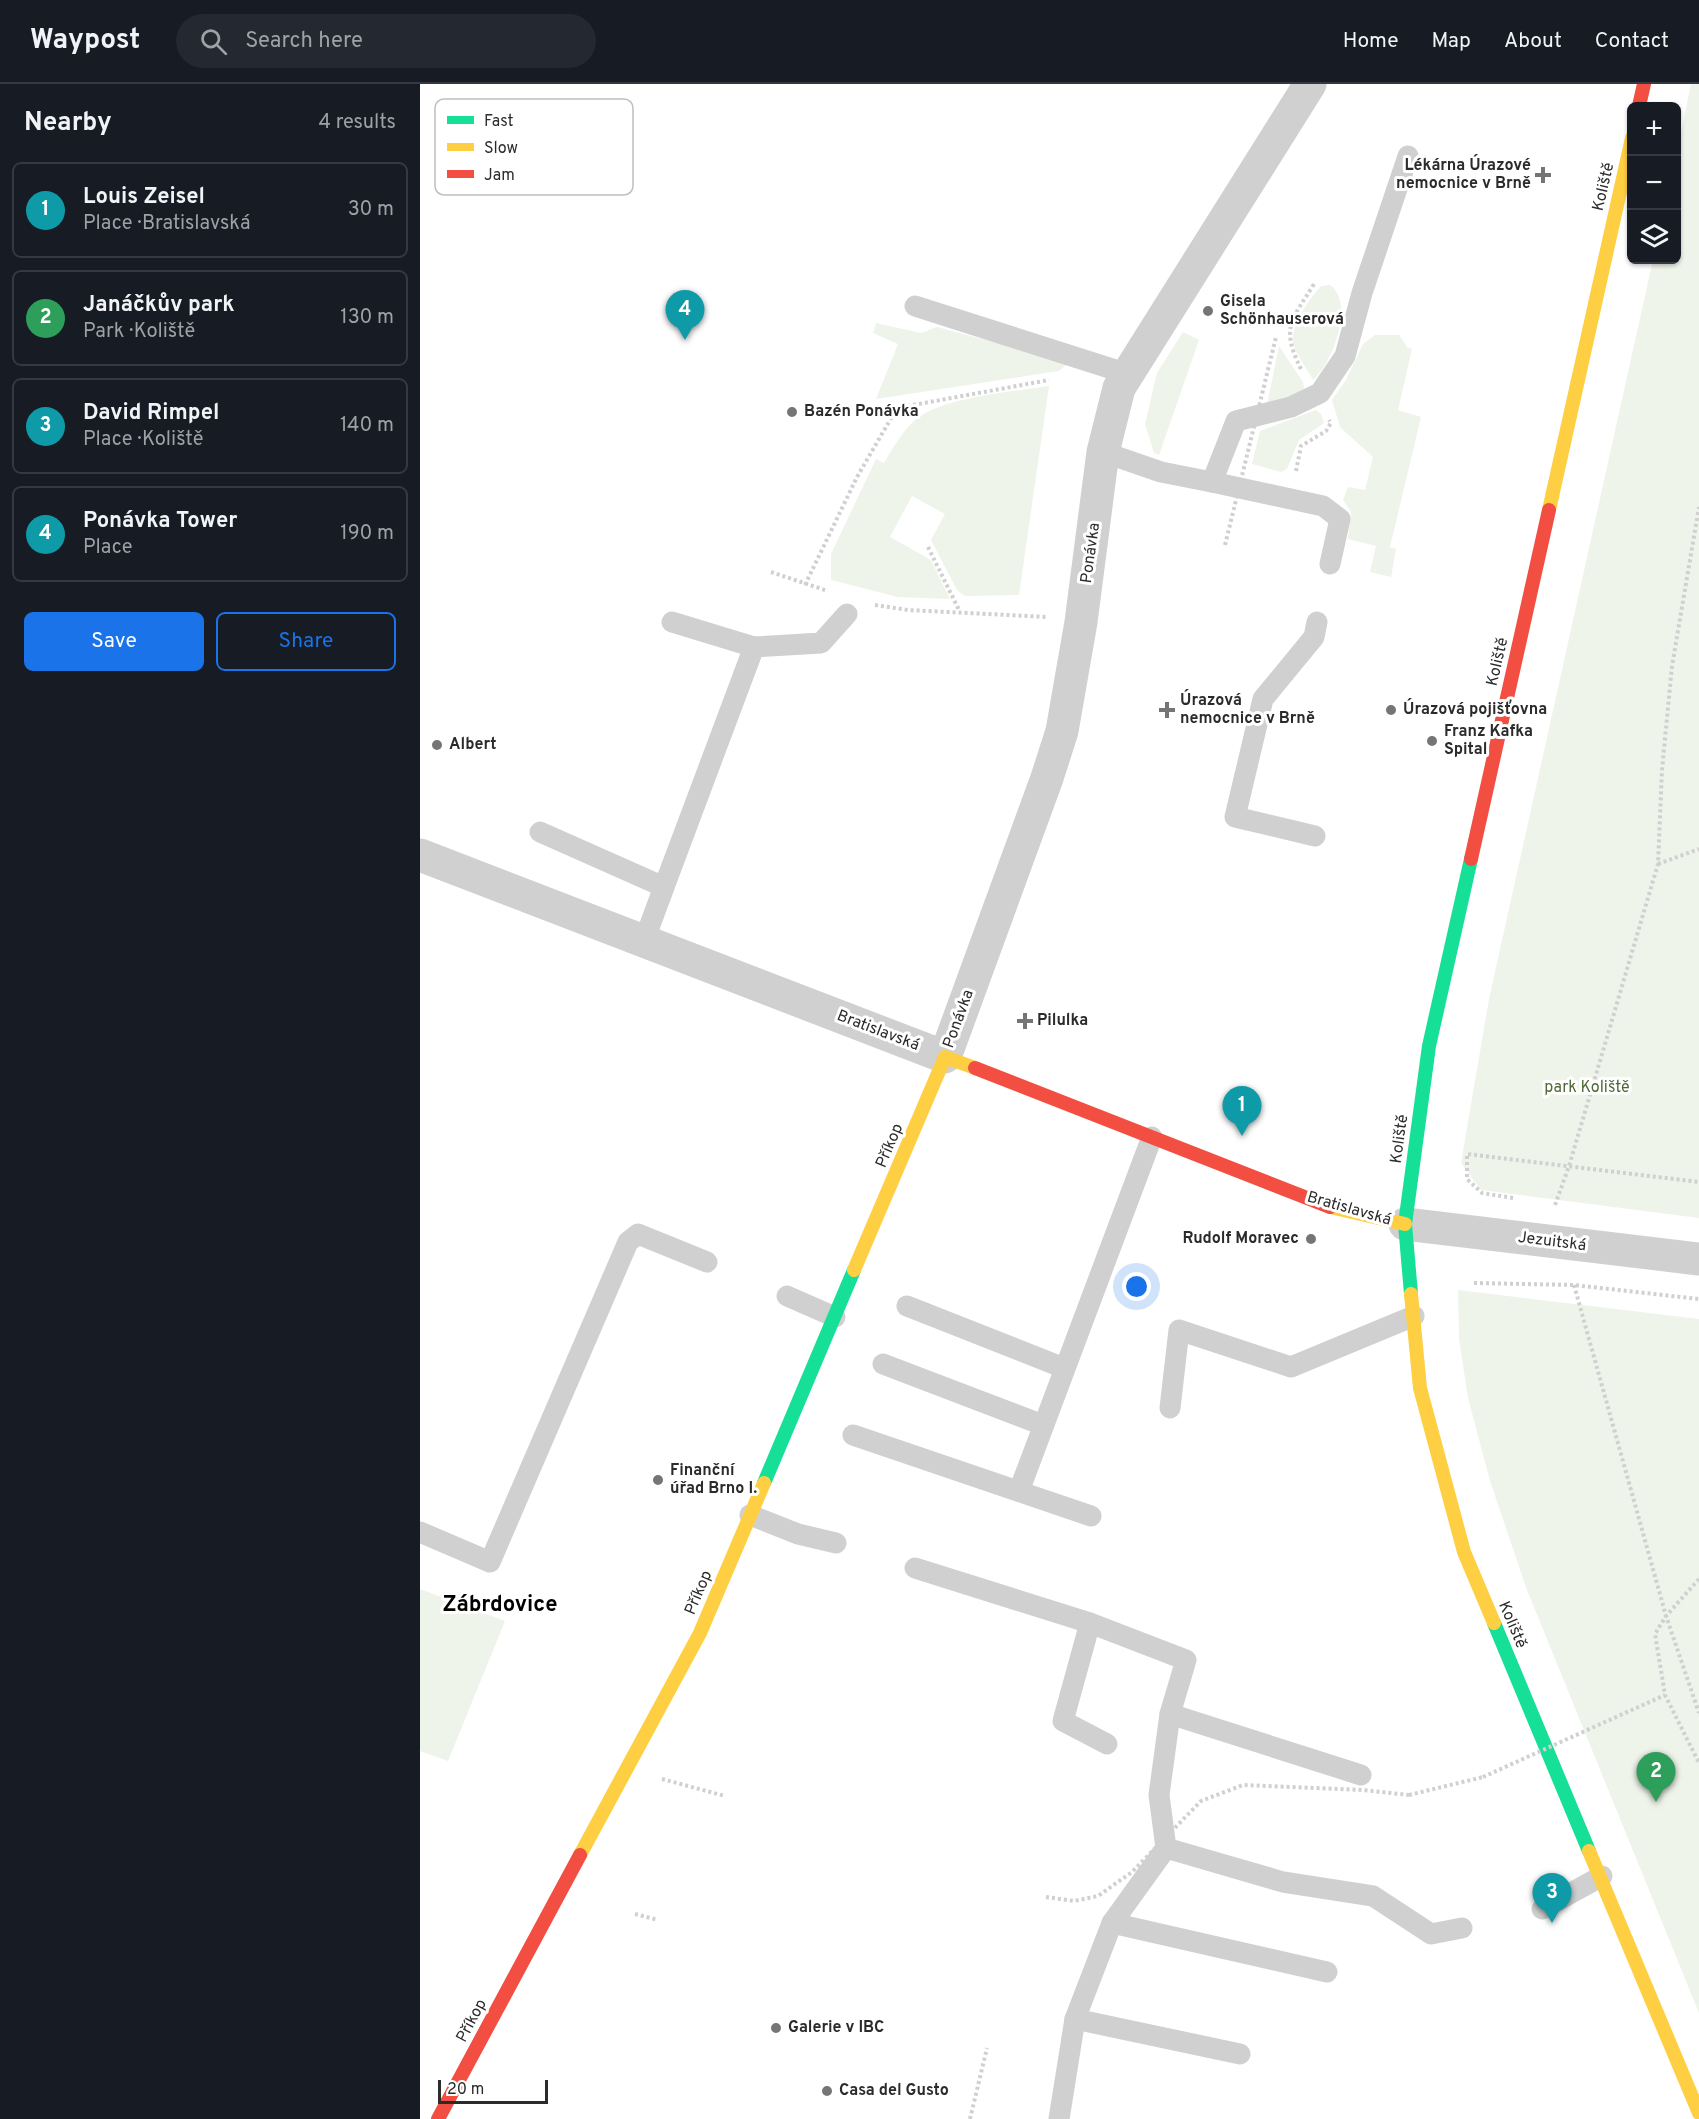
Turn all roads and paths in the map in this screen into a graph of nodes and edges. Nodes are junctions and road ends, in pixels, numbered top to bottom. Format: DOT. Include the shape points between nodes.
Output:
graph roads {
  1 [pos="1310,84"];
  2 [pos="1644,84"];
  3 [pos="1639,102"];
  4 [pos="1408,156"];
  5 [pos="1628,156"];
  6 [pos="915,306"];
  7 [pos="1276,337"];
  8 [pos="1128,374"];
  9 [pos="1058,378"];
  10 [pos="1103,452"];
  11 [pos="1212,482"];
  12 [pos="1699,507"];
  13 [pos="1225,545"];
  14 [pos="928,547"];
  15 [pos="1330,564"];
  16 [pos="771,572"];
  17 [pos="805,585"];
  18 [pos="854,608"];
  19 [pos="959,610"];
  20 [pos="1039,615"];
  21 [pos="672,622"];
  22 [pos="1317,622"];
  23 [pos="754,647"];
  24 [pos="540,832"];
  25 [pos="1315,836"];
  26 [pos="1699,849"];
  27 [pos="420,855"];
  28 [pos="1658,864"];
  29 [pos="664,887"];
  30 [pos="644,941"];
  31 [pos="945,1057"];
  32 [pos="1152,1137"];
  33 [pos="1569,1166"];
  34 [pos="1699,1182"];
  35 [pos="1524,1200"];
  36 [pos="1544,1203"];
  37 [pos="1555,1205"];
  38 [pos="1566,1206"];
  39 [pos="1405,1224"];
  40 [pos="1699,1259"];
  41 [pos="707,1262"];
  42 [pos="1474,1283"];
  43 [pos="1574,1285"];
  44 [pos="787,1296"];
  45 [pos="1699,1299"];
  46 [pos="907,1306"];
  47 [pos="1414,1316"];
  48 [pos="835,1317"];
  49 [pos="883,1364"];
  50 [pos="1064,1368"];
  51 [pos="1170,1408"];
  52 [pos="1043,1425"];
  53 [pos="853,1435"];
  54 [pos="1019,1491"];
  55 [pos="750,1515"];
  56 [pos="1091,1516"];
  57 [pos="420,1532"];
  58 [pos="836,1543"];
  59 [pos="915,1568"];
  60 [pos="1699,1580"];
  61 [pos="1666,1616"];
  62 [pos="1090,1623"];
  63 [pos="1665,1695"];
  64 [pos="1699,1713"];
  65 [pos="1170,1714"];
  66 [pos="1107,1744"];
  67 [pos="1699,1763"];
  68 [pos="627,1769"];
  69 [pos="1361,1775"];
  70 [pos="725,1796"];
  71 [pos="1166,1848"];
  72 [pos="1602,1876"];
  73 [pos="1046,1897"];
  74 [pos="1542,1909"];
  75 [pos="635,1914"];
  76 [pos="658,1920"];
  77 [pos="1112,1923"];
  78 [pos="1462,1928"];
  79 [pos="1327,1972"];
  80 [pos="1075,2019"];
  81 [pos="987,2048"];
  82 [pos="1240,2054"];
  83 [pos="1699,2113"];
  84 [pos="438,2119"];
  85 [pos="970,2119"];
  86 [pos="1059,2119"];
  1 -- 8 [label="street, Ponávka"];
  2 -- 3 [label="main road"];
  4 -- 11 [label="lane" via="1345,356 1320,393 1291,406 1236,421"];
  5 -- 39 [label="main road, Koliště" via="1429,1046"];
  6 -- 8 [label="lane"];
  7 -- 13 [label="path, bridge"];
  8 -- 10 [label="street, Ponávka" via="1119,388"];
  9 -- 17 [label="path" via="897,408 856,477"];
  10 -- 11 [label="lane" via="1161,472"];
  10 -- 31 [label="street, Ponávka" via="1062,731"];
  11 -- 15 [label="lane" via="1323,506 1340,519"];
  12 -- 28 [label="path" via="1672,666"];
  14 -- 19 [label="path"];
  16 -- 17 [label="path"];
  17 -- 18 [label="path"];
  18 -- 19 [label="path"];
  18 -- 23 [label="lane" via="821,643"];
  19 -- 20 [label="path"];
  21 -- 23 [label="lane"];
  22 -- 25 [label="lane" via="1314,637 1263,699 1235,817"];
  23 -- 29 [label="lane"];
  24 -- 29 [label="lane"];
  26 -- 28 [label="path"];
  27 -- 30 [label="street, Bratislavská"];
  28 -- 33 [label="path"];
  29 -- 30 [label="lane"];
  30 -- 31 [label="street, Bratislavská"];
  31 -- 32 [label="main road, Bratislavská"];
  31 -- 48 [label="main road, Příkop"];
  32 -- 39 [label="main road, Bratislavská" via="1334,1208"];
  32 -- 50 [label="lane"];
  33 -- 34 [label="path"];
  33 -- 35 [label="path" via="1467,1154 1467,1179 1482,1193"];
  33 -- 37 [label="path"];
  36 -- 37 [label="path"];
  37 -- 38 [label="path"];
  39 -- 40 [label="street, Jezuitská"];
  39 -- 47 [label="main road, Koliště"];
  41 -- 57 [label="lane" via="650,1237 638,1234 628,1242 490,1562"];
  42 -- 43 [label="path"];
  43 -- 45 [label="path"];
  43 -- 61 [label="path"];
  44 -- 48 [label="lane"];
  46 -- 50 [label="lane"];
  47 -- 51 [label="lane" via="1291,1368 1179,1329"];
  47 -- 72 [label="main road, Koliště" via="1420,1388 1464,1552"];
  48 -- 55 [label="main road, Příkop"];
  49 -- 52 [label="lane"];
  50 -- 52 [label="lane"];
  52 -- 54 [label="lane"];
  53 -- 54 [label="lane"];
  54 -- 56 [label="lane"];
  55 -- 58 [label="lane" via="798,1534"];
  55 -- 68 [label="main road, Příkop" via="700,1633"];
  59 -- 62 [label="lane"];
  60 -- 61 [label="path"];
  61 -- 63 [label="path" via="1655,1634"];
  61 -- 64 [label="path"];
  62 -- 65 [label="lane" via="1186,1660"];
  62 -- 66 [label="lane" via="1063,1720"];
  63 -- 67 [label="path"];
  63 -- 73 [label="path, bridge" via="1483,1777 1410,1795 1243,1785 1201,1801 1132,1872 1098,1896 1074,1901"];
  65 -- 69 [label="lane"];
  65 -- 71 [label="lane" via="1159,1795"];
  68 -- 70 [label="path"];
  68 -- 84 [label="main road, Příkop"];
  71 -- 77 [label="lane"];
  71 -- 78 [label="lane" via="1283,1882 1373,1896 1431,1934"];
  72 -- 74 [label="lane"];
  72 -- 83 [label="main road, Koliště"];
  75 -- 76 [label="path"];
  77 -- 79 [label="lane"];
  77 -- 80 [label="lane"];
  80 -- 82 [label="lane"];
  80 -- 86 [label="lane"];
  81 -- 85 [label="path"];
}
